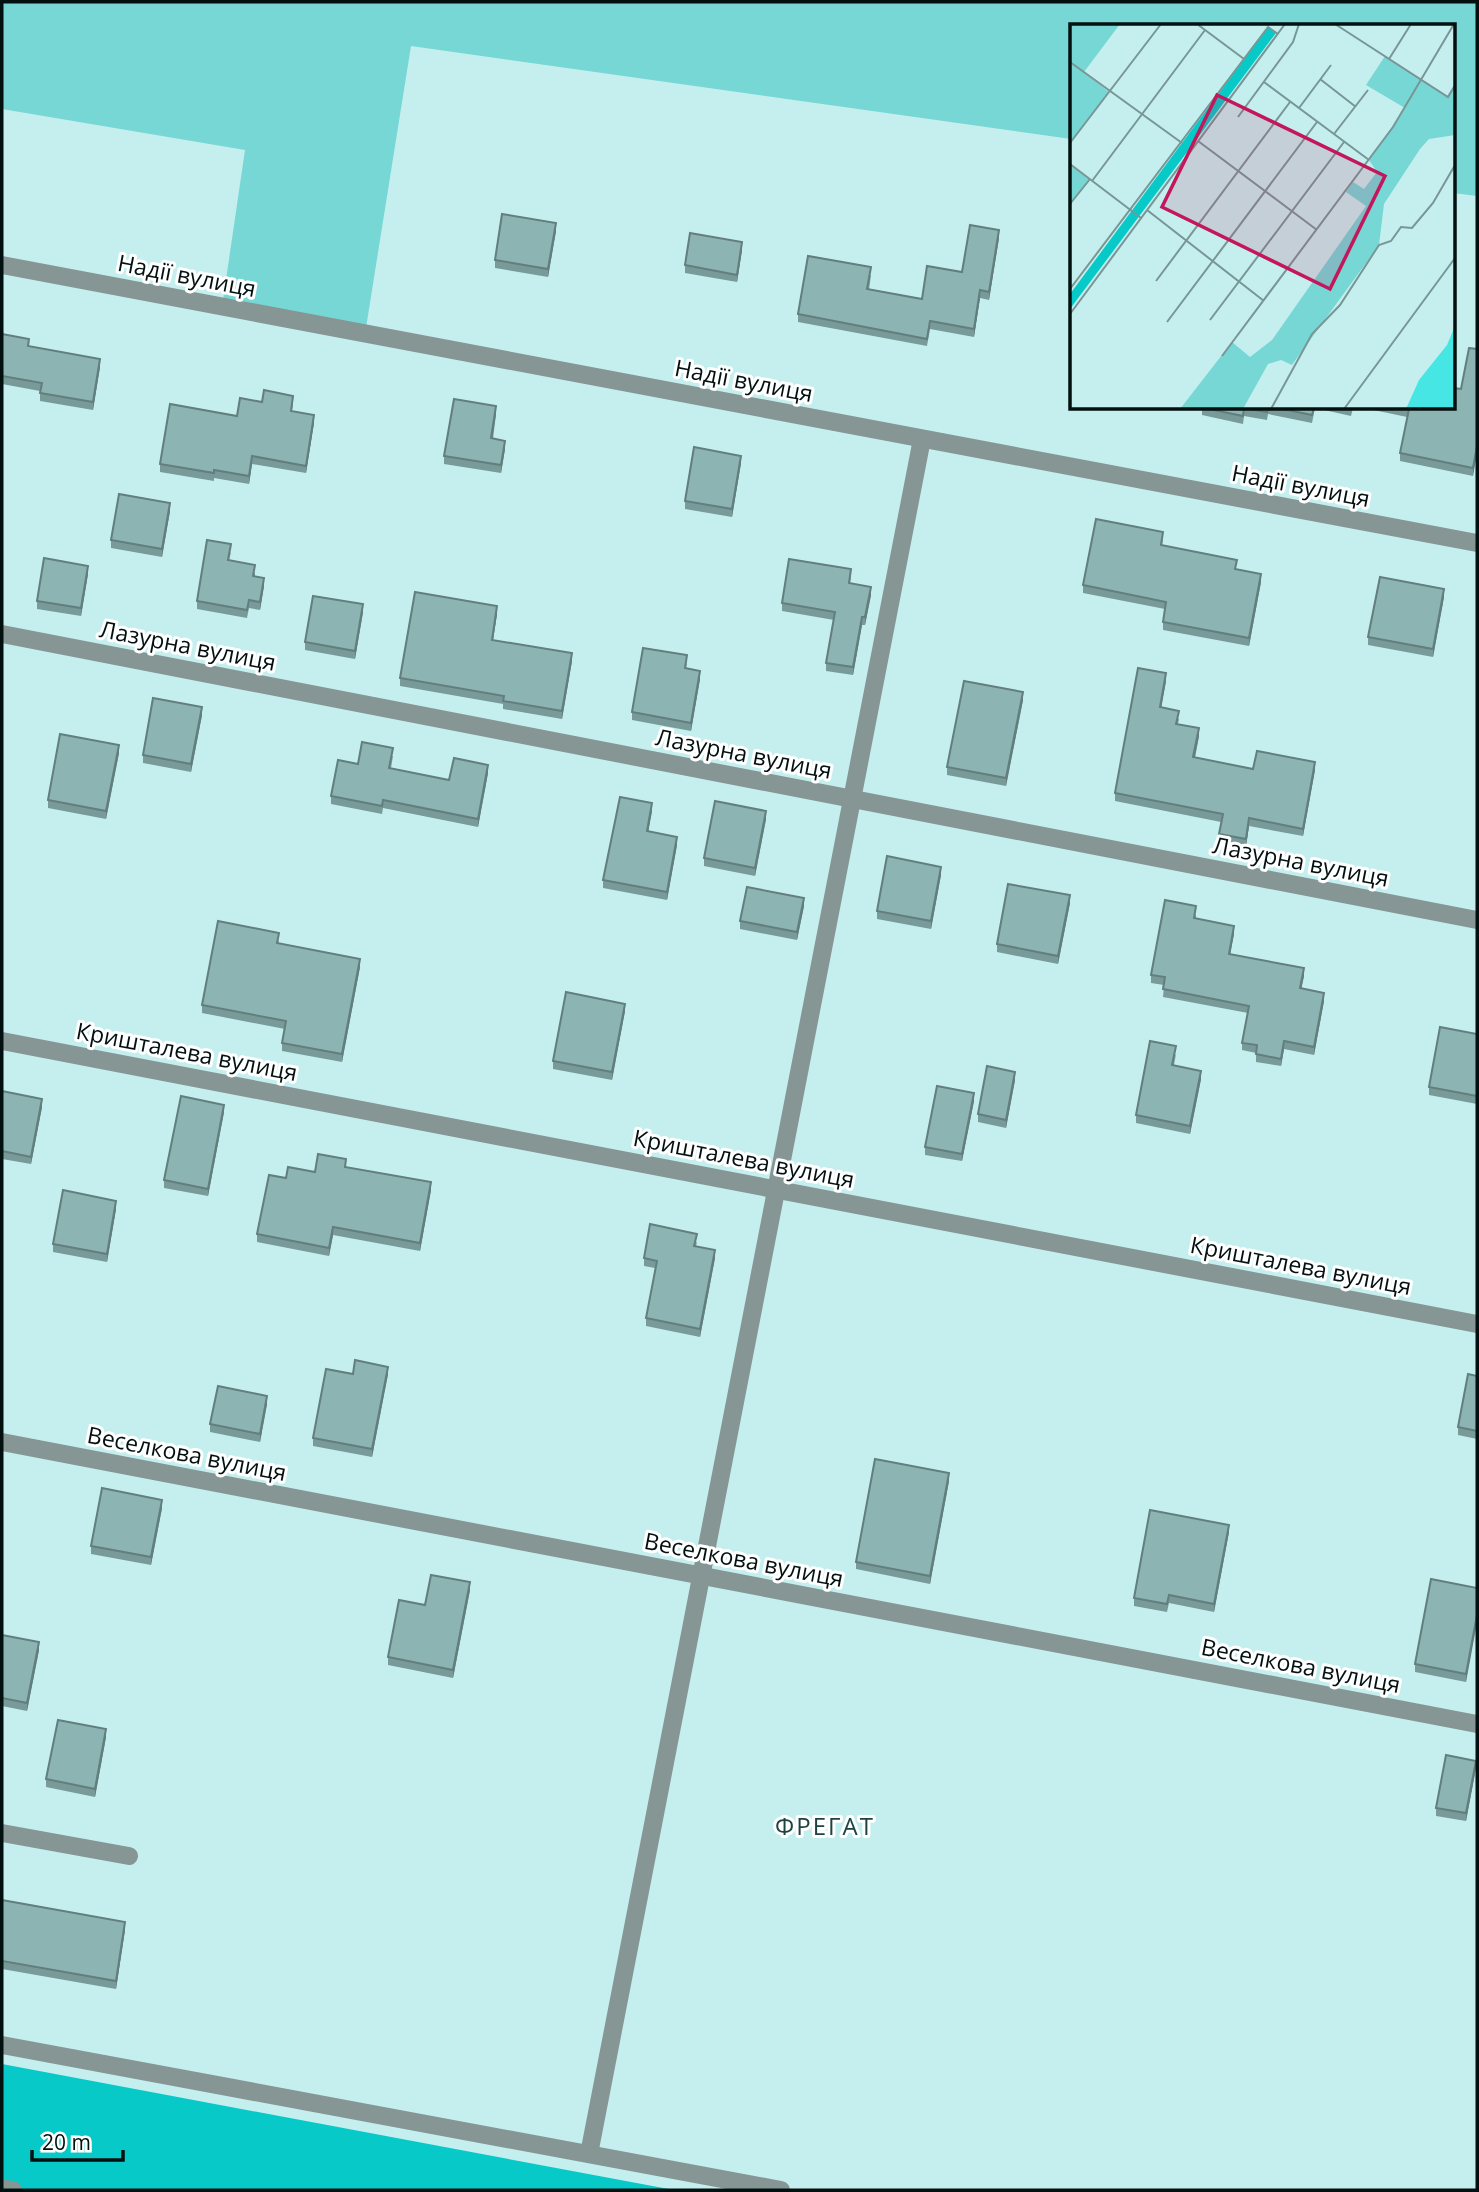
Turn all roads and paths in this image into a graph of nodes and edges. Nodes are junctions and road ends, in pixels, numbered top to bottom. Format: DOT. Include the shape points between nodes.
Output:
graph roads {
  1 [pos="2,265"];
  2 [pos="922,439"];
  3 [pos="1477,543"];
  4 [pos="2,634"];
  5 [pos="852,799"];
  6 [pos="1477,920"];
  7 [pos="2,1041"];
  8 [pos="777,1189"];
  9 [pos="1477,1324"];
  10 [pos="2,1442"];
  11 [pos="702,1576"];
  12 [pos="1477,1724"];
  13 [pos="2,1832"];
  14 [pos="129,1856"];
  15 [pos="2,2045"];
  16 [pos="589,2154"];
  17 [pos="2,2188"];
  18 [pos="13,2190"];
  19 [pos="781,2190"];
  1 -- 2 [label="street, Надії вулиця"];
  2 -- 3 [label="street, Надії вулиця"];
  2 -- 5 [label="street"];
  4 -- 5 [label="street, Лазурна вулиця"];
  5 -- 6 [label="street, Лазурна вулиця"];
  5 -- 8 [label="street"];
  7 -- 8 [label="street, Кришталева вулиця"];
  8 -- 9 [label="street, Кришталева вулиця"];
  8 -- 11 [label="street"];
  10 -- 11 [label="street, Веселкова вулиця"];
  11 -- 12 [label="street, Веселкова вулиця"];
  11 -- 16 [label="street"];
  13 -- 14 [label="street"];
  15 -- 16 [label="street"];
  16 -- 19 [label="street"];
  17 -- 18 [label="street"];
}
